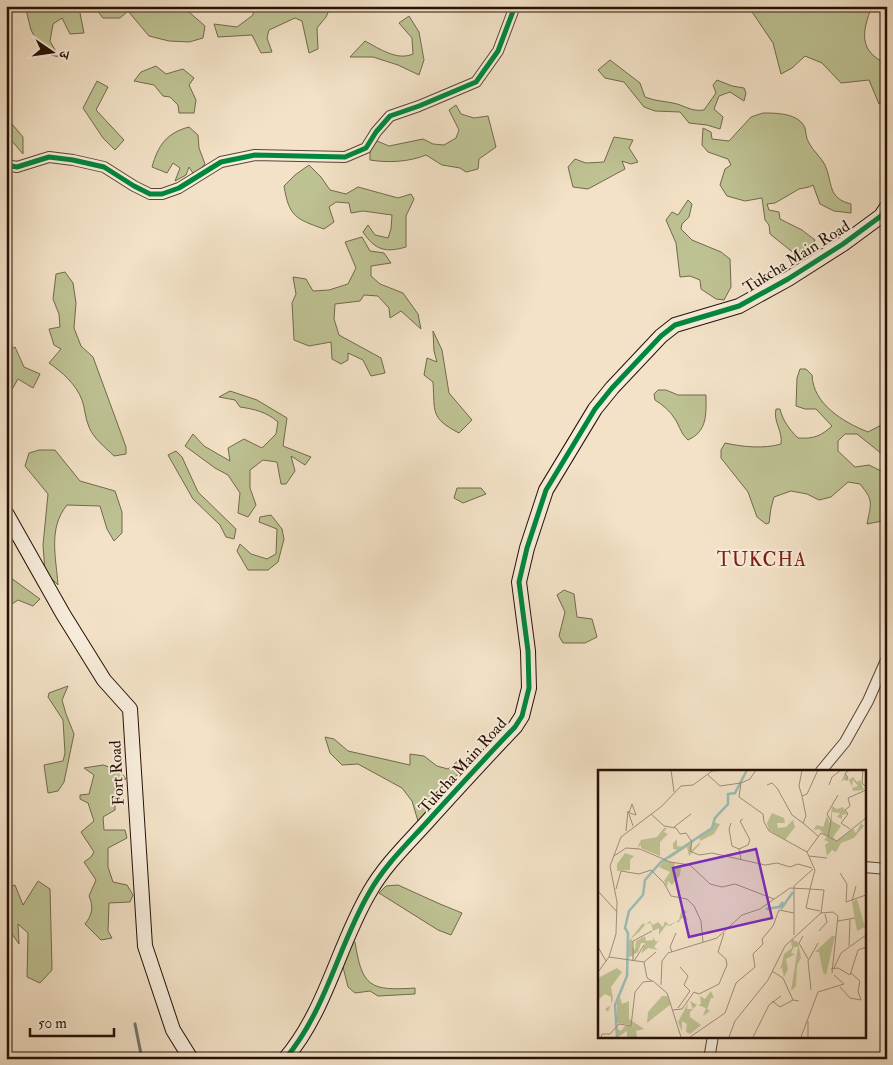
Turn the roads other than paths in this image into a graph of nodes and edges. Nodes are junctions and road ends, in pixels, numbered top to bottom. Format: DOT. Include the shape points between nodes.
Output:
graph roads {
  1 [pos="515,6"];
  2 [pos="6,165"];
  3 [pos="887,207"];
  4 [pos="6,513"];
  5 [pos="887,658"];
  6 [pos="822,770"];
  7 [pos="866,867"];
  8 [pos="887,869"];
  9 [pos="713,1038"];
  10 [pos="191,1059"];
  11 [pos="285,1059"];
  12 [pos="709,1059"];
  1 -- 2 [label="street" via="498,51 476,82 390,116 366,148 346,157 255,155 221,162 179,188 162,194 150,194 104,167 73,160 48,157 17,166"];
  3 -- 11 [label="street, Tukcha Main Road" via="881,216 788,280 739,306 675,325 612,388 596,409 546,490 526,548 519,582 529,688 522,716 400,850 370,890 348,932 319,1007"];
  4 -- 10 [label="street, Fort Road" via="104,680 130,709 145,946 173,1030"];
  5 -- 6 [label="street" via="846,742"];
  7 -- 8 [label="street"];
  9 -- 12 [label="street"];
}
